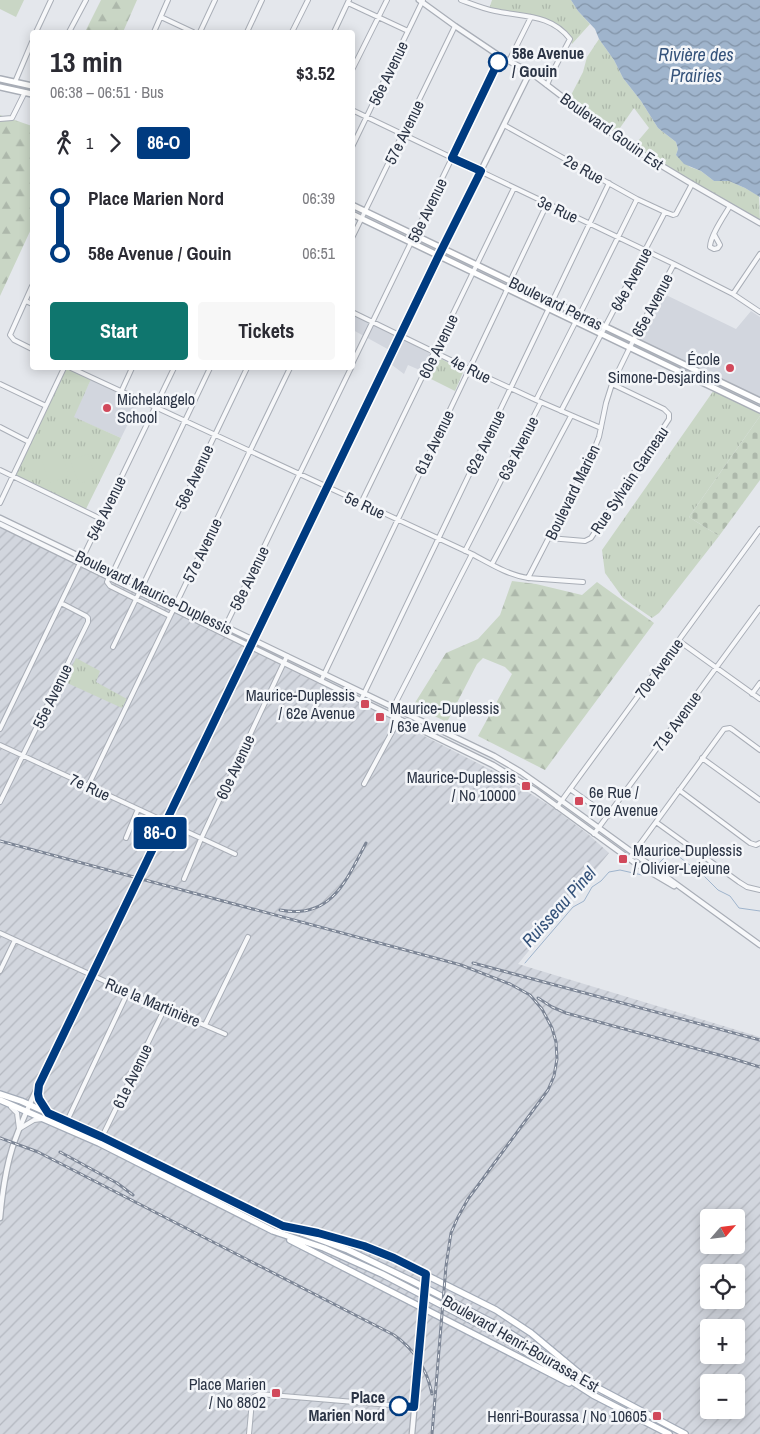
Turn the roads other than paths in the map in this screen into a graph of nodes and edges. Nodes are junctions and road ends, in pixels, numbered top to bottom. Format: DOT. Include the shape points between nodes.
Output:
graph roads {
  1 [pos="52,0"];
  2 [pos="86,0"];
  3 [pos="168,0"];
  4 [pos="215,0"];
  5 [pos="262,0"];
  6 [pos="308,0"];
  7 [pos="386,0"];
  8 [pos="461,0"];
  9 [pos="349,1"];
  10 [pos="422,1"];
  11 [pos="531,16"];
  12 [pos="161,17"];
  13 [pos="378,17"];
  14 [pos="455,26"];
  15 [pos="37,30"];
  16 [pos="70,30"];
  17 [pos="155,30"];
  18 [pos="189,30"];
  19 [pos="201,30"];
  20 [pos="248,30"];
  21 [pos="293,30"];
  22 [pos="335,30"];
  23 [pos="408,31"];
  24 [pos="30,47"];
  25 [pos="501,57"];
  26 [pos="509,61"];
  27 [pos="355,64"];
  28 [pos="530,72"];
  29 [pos="0,79"];
  30 [pos="15,82"];
  31 [pos="547,85"];
  32 [pos="30,86"];
  33 [pos="0,87"];
  34 [pos="25,92"];
  35 [pos="30,93"];
  36 [pos="355,111"];
  37 [pos="367,117"];
  38 [pos="0,120"];
  39 [pos="504,125"];
  40 [pos="403,134"];
  41 [pos="355,141"];
  42 [pos="452,158"];
  43 [pos="481,171"];
  44 [pos="609,183"];
  45 [pos="692,184"];
  46 [pos="514,188"];
  47 [pos="637,198"];
  48 [pos="546,204"];
  49 [pos="355,206"];
  50 [pos="730,206"];
  51 [pos="365,211"];
  52 [pos="665,212"];
  53 [pos="355,215"];
  54 [pos="362,218"];
  55 [pos="760,222"];
  56 [pos="589,224"];
  57 [pos="355,232"];
  58 [pos="714,234"];
  59 [pos="415,235"];
  60 [pos="618,237"];
  61 [pos="411,242"];
  62 [pos="442,248"];
  63 [pos="646,250"];
  64 [pos="760,254"];
  65 [pos="439,255"];
  66 [pos="674,264"];
  67 [pos="477,265"];
  68 [pos="474,272"];
  69 [pos="511,281"];
  70 [pos="508,288"];
  71 [pos="30,291"];
  72 [pos="732,294"];
  73 [pos="26,301"];
  74 [pos="552,301"];
  75 [pos="30,303"];
  76 [pos="549,308"];
  77 [pos="760,312"];
  78 [pos="355,313"];
  79 [pos="580,314"];
  80 [pos="576,321"];
  81 [pos="373,322"];
  82 [pos="606,327"];
  83 [pos="602,334"];
  84 [pos="400,335"];
  85 [pos="633,341"];
  86 [pos="630,347"];
  87 [pos="30,348"];
  88 [pos="435,352"];
  89 [pos="355,360"];
  90 [pos="469,369"];
  91 [pos="63,370"];
  92 [pos="80,370"];
  93 [pos="131,370"];
  94 [pos="173,370"];
  95 [pos="209,370"];
  96 [pos="246,370"];
  97 [pos="289,370"];
  98 [pos="350,370"];
  99 [pos="0,384"];
  100 [pos="612,384"];
  101 [pos="510,388"];
  102 [pos="122,390"];
  103 [pos="536,400"];
  104 [pos="760,401"];
  105 [pos="541,402"];
  106 [pos="46,406"];
  107 [pos="155,406"];
  108 [pos="760,410"];
  109 [pos="561,411"];
  110 [pos="571,416"];
  111 [pos="185,420"];
  112 [pos="0,428"];
  113 [pos="601,428"];
  114 [pos="215,434"];
  115 [pos="29,442"];
  116 [pos="250,451"];
  117 [pos="0,470"];
  118 [pos="300,474"];
  119 [pos="13,476"];
  120 [pos="327,487"];
  121 [pos="0,503"];
  122 [pos="361,503"];
  123 [pos="0,518"];
  124 [pos="101,519"];
  125 [pos="397,520"];
  126 [pos="0,524"];
  127 [pos="760,529"];
  128 [pos="549,538"];
  129 [pos="438,539"];
  130 [pos="466,551"];
  131 [pos="472,554"];
  132 [pos="83,557"];
  133 [pos="80,563"];
  134 [pos="492,564"];
  135 [pos="113,572"];
  136 [pos="109,577"];
  137 [pos="528,578"];
  138 [pos="583,582"];
  139 [pos="141,589"];
  140 [pos="136,599"];
  141 [pos="61,603"];
  142 [pos="175,606"];
  143 [pos="760,608"];
  144 [pos="170,616"];
  145 [pos="225,627"];
  146 [pos="254,640"];
  147 [pos="679,641"];
  148 [pos="251,646"];
  149 [pos="113,647"];
  150 [pos="287,656"];
  151 [pos="284,663"];
  152 [pos="716,668"];
  153 [pos="324,674"];
  154 [pos="320,681"];
  155 [pos="760,682"];
  156 [pos="365,694"];
  157 [pos="752,694"];
  158 [pos="760,699"];
  159 [pos="361,700"];
  160 [pos="396,709"];
  161 [pos="399,719"];
  162 [pos="0,729"];
  163 [pos="0,745"];
  164 [pos="760,750"];
  165 [pos="23,756"];
  166 [pos="702,758"];
  167 [pos="507,764"];
  168 [pos="503,770"];
  169 [pos="364,784"];
  170 [pos="88,786"];
  171 [pos="570,789"];
  172 [pos="678,790"];
  173 [pos="760,800"];
  174 [pos="562,801"];
  175 [pos="0,802"];
  176 [pos="557,807"];
  177 [pos="138,809"];
  178 [pos="608,816"];
  179 [pos="166,822"];
  180 [pos="656,822"];
  181 [pos="599,828"];
  182 [pos="182,829"];
  183 [pos="594,834"];
  184 [pos="126,838"];
  185 [pos="158,838"];
  186 [pos="201,839"];
  187 [pos="760,843"];
  188 [pos="633,852"];
  189 [pos="234,854"];
  190 [pos="628,859"];
  191 [pos="184,879"];
  192 [pos="760,890"];
  193 [pos="693,896"];
  194 [pos="0,933"];
  195 [pos="248,936"];
  196 [pos="15,940"];
  197 [pos="760,945"];
  198 [pos="0,971"];
  199 [pos="92,975"];
  200 [pos="128,992"];
  201 [pos="164,1008"];
  202 [pos="205,1025"];
  203 [pos="225,1034"];
  204 [pos="39,1085"];
  205 [pos="0,1094"];
  206 [pos="0,1100"];
  207 [pos="28,1108"];
  208 [pos="47,1117"];
  209 [pos="67,1121"];
  210 [pos="20,1129"];
  211 [pos="102,1137"];
  212 [pos="99,1143"];
  213 [pos="0,1218"];
  214 [pos="283,1226"];
  215 [pos="273,1231"];
  216 [pos="426,1278"];
  217 [pos="423,1309"];
  218 [pos="596,1388"];
  219 [pos="593,1395"];
  220 [pos="414,1407"];
  221 [pos="249,1434"];
  222 [pos="412,1434"];
  223 [pos="669,1434"];
  224 [pos="686,1434"];
  1 -- 15 [label="street"];
  2 -- 16 [label="street"];
  3 -- 12 [label="street"];
  4 -- 19 [label="street"];
  5 -- 20 [label="street"];
  6 -- 21 [label="street"];
  7 -- 13 [label="street"];
  8 -- 11 [label="street" via="492,11"];
  9 -- 13 [label="street"];
  9 -- 22 [label="street"];
  10 -- 14 [label="street, Boulevard Gouin Est"];
  10 -- 23 [label="street, 56e Avenue"];
  11 -- 26 [label="street"];
  11 -- 31 [label="street" via="556,24 570,39"];
  12 -- 17 [label="street"];
  12 -- 18 [label="street"];
  13 -- 23 [label="street"];
  13 -- 27 [label="street"];
  14 -- 25 [label="street, Boulevard Gouin Est"];
  14 -- 40 [label="street, 57e Avenue"];
  23 -- 37 [label="street, 56e Avenue"];
  24 -- 30 [label="street"];
  25 -- 26 [label="street, Boulevard Gouin Est"];
  25 -- 42 [label="street, 58e Avenue"];
  26 -- 28 [label="street, Boulevard Gouin Est"];
  28 -- 31 [label="street, Boulevard Gouin Est"];
  28 -- 39 [label="street"];
  29 -- 30 [label="main road"];
  30 -- 32 [label="main road"];
  31 -- 45 [label="street, Boulevard Gouin Est" via="632,148"];
  33 -- 34 [label="main road"];
  34 -- 35 [label="main road"];
  34 -- 38 [label="street" via="12,118"];
  36 -- 37 [label="street, 3e Rue"];
  37 -- 40 [label="street, 3e Rue"];
  37 -- 41 [label="street, 56e Avenue"];
  39 -- 43 [label="street"];
  39 -- 44 [label="street, 2e Rue"];
  40 -- 42 [label="street, 3e Rue"];
  40 -- 51 [label="street, 57e Avenue"];
  42 -- 43 [label="street, 3e Rue"];
  42 -- 59 [label="street, 58e Avenue"];
  43 -- 46 [label="street, 3e Rue"];
  43 -- 62 [label="street"];
  44 -- 47 [label="street, 2e Rue"];
  44 -- 56 [label="street, 62e Avenue"];
  45 -- 50 [label="street, Boulevard Gouin Est"];
  45 -- 52 [label="street" via="676,214"];
  46 -- 48 [label="street, 3e Rue"];
  46 -- 67 [label="street, 60e Avenue"];
  47 -- 52 [label="street, 2e Rue"];
  47 -- 60 [label="street"];
  48 -- 56 [label="street, 3e Rue"];
  48 -- 69 [label="street, 61e Avenue"];
  49 -- 51 [label="main road, Boulevard Perras"];
  50 -- 55 [label="street, Boulevard Gouin Est"];
  50 -- 58 [label="street"];
  51 -- 54 [label="street, 57e Avenue"];
  51 -- 59 [label="main road, Boulevard Perras"];
  52 -- 63 [label="street, 64e Avenue"];
  53 -- 54 [label="main road, Boulevard Perras"];
  54 -- 57 [label="street, 57e Avenue"];
  54 -- 61 [label="main road, Boulevard Perras"];
  56 -- 60 [label="street, 3e Rue"];
  56 -- 74 [label="street, 62e Avenue"];
  59 -- 61 [label="street, 58e Avenue"];
  59 -- 62 [label="main road, Boulevard Perras"];
  60 -- 63 [label="street, 3e Rue"];
  60 -- 79 [label="street"];
  61 -- 65 [label="main road, Boulevard Perras"];
  61 -- 81 [label="street, 58e Avenue"];
  62 -- 65 [label="street"];
  62 -- 67 [label="main road, Boulevard Perras"];
  63 -- 66 [label="street, 3e Rue"];
  63 -- 82 [label="street, 64e Avenue"];
  64 -- 72 [label="street"];
  65 -- 68 [label="main road, Boulevard Perras"];
  65 -- 84 [label="street"];
  66 -- 72 [label="street, 3e Rue"];
  66 -- 85 [label="street, 65e Avenue"];
  67 -- 68 [label="street, 60e Avenue"];
  67 -- 69 [label="main road, Boulevard Perras"];
  68 -- 70 [label="main road, Boulevard Perras"];
  68 -- 88 [label="street, 60e Avenue"];
  69 -- 70 [label="street, 61e Avenue"];
  69 -- 74 [label="main road, Boulevard Perras"];
  70 -- 76 [label="main road, Boulevard Perras"];
  70 -- 90 [label="street, 61e Avenue"];
  71 -- 73 [label="street"];
  72 -- 77 [label="street, 3e Rue"];
  73 -- 75 [label="street"];
  73 -- 87 [label="street" via="11,337"];
  74 -- 76 [label="street, 62e Avenue"];
  74 -- 79 [label="main road, Boulevard Perras"];
  76 -- 80 [label="main road, Boulevard Perras"];
  76 -- 101 [label="street, 62e Avenue"];
  78 -- 81 [label="street, 4e Rue"];
  79 -- 82 [label="main road, Boulevard Perras"];
  80 -- 83 [label="main road, Boulevard Perras"];
  80 -- 103 [label="street, 63e Avenue"];
  81 -- 84 [label="street, 4e Rue"];
  81 -- 89 [label="street, 58e Avenue"];
  82 -- 83 [label="street, 64e Avenue"];
  82 -- 85 [label="main road, Boulevard Perras"];
  83 -- 86 [label="main road, Boulevard Perras"];
  83 -- 109 [label="street, 64e Avenue"];
  84 -- 88 [label="street, 4e Rue"];
  84 -- 120 [label="street"];
  85 -- 86 [label="street, 65e Avenue"];
  85 -- 104 [label="main road, Boulevard Perras"];
  86 -- 100 [label="street, Boulevard Marien"];
  86 -- 108 [label="main road, Boulevard Perras"];
  88 -- 90 [label="street, 4e Rue"];
  88 -- 122 [label="street, 60e Avenue"];
  90 -- 101 [label="street, 4e Rue"];
  90 -- 125 [label="street, 61e Avenue"];
  91 -- 106 [label="street"];
  92 -- 102 [label="street, 5e Rue"];
  93 -- 102 [label="street"];
  94 -- 107 [label="street, 54e Avenue"];
  95 -- 111 [label="street"];
  96 -- 114 [label="street, 56e Avenue"];
  97 -- 116 [label="street, 57e Avenue"];
  98 -- 118 [label="street, 58e Avenue"];
  99 -- 106 [label="street"];
  100 -- 113 [label="street, Boulevard Marien"];
  100 -- 128 [label="street, Rue Sylvain Garneau" via="664,409 669,419 591,538 585,541"];
  101 -- 103 [label="street, 4e Rue"];
  101 -- 129 [label="street, 62e Avenue"];
  102 -- 107 [label="street, 5e Rue"];
  103 -- 105 [label="street, 63e Avenue"];
  105 -- 109 [label="street"];
  105 -- 130 [label="street, 63e Avenue"];
  106 -- 115 [label="street"];
  107 -- 111 [label="street, 5e Rue"];
  107 -- 124 [label="street, 54e Avenue"];
  109 -- 110 [label="street"];
  110 -- 113 [label="street"];
  110 -- 134 [label="street"];
  111 -- 114 [label="street, 5e Rue"];
  111 -- 135 [label="street"];
  112 -- 115 [label="street"];
  113 -- 128 [label="street, Boulevard Marien" via="593,452"];
  114 -- 116 [label="street, 5e Rue"];
  114 -- 139 [label="street, 56e Avenue"];
  115 -- 119 [label="street"];
  116 -- 118 [label="street, 5e Rue"];
  116 -- 142 [label="street, 57e Avenue"];
  117 -- 119 [label="street"];
  118 -- 120 [label="street, 5e Rue"];
  118 -- 145 [label="street, 58e Avenue"];
  119 -- 121 [label="street"];
  119 -- 124 [label="street"];
  120 -- 122 [label="street, 5e Rue"];
  120 -- 146 [label="street"];
  122 -- 125 [label="street, 5e Rue"];
  123 -- 132 [label="street, Boulevard Maurice-Duplessis"];
  124 -- 132 [label="street, 54e Avenue"];
  125 -- 129 [label="street, 5e Rue"];
  125 -- 153 [label="street, 61e Avenue"];
  126 -- 133 [label="street, Boulevard Maurice-Duplessis"];
  127 -- 147 [label="street, 70e Avenue"];
  128 -- 137 [label="street, Boulevard Marien"];
  129 -- 130 [label="street, 5e Rue"];
  129 -- 156 [label="street, 62e Avenue"];
  130 -- 131 [label="street, 5e Rue"];
  131 -- 134 [label="street, 5e Rue"];
  131 -- 160 [label="street" via="396,702"];
  132 -- 133 [label="street, 54e Avenue"];
  132 -- 135 [label="street, Boulevard Maurice-Duplessis"];
  133 -- 136 [label="street, Boulevard Maurice-Duplessis"];
  133 -- 141 [label="street, 54e Avenue"];
  134 -- 137 [label="street, 5e Rue"];
  135 -- 139 [label="street, Boulevard Maurice-Duplessis"];
  136 -- 139 [label="street, Boulevard Maurice-Duplessis"];
  136 -- 140 [label="street" via="109,585"];
  137 -- 138 [label="street, 5e Rue"];
  139 -- 140 [label="street, 56e Avenue"];
  139 -- 142 [label="street, Boulevard Maurice-Duplessis"];
  140 -- 144 [label="street"];
  140 -- 149 [label="street, 56e Avenue"];
  141 -- 162 [label="street, 54e Avenue"];
  141 -- 165 [label="street, 55e Avenue" via="88,620"];
  142 -- 144 [label="street, 57e Avenue"];
  142 -- 145 [label="street, Boulevard Maurice-Duplessis"];
  142 -- 148 [label="street, Boulevard Maurice-Duplessis"];
  143 -- 152 [label="street, 71e Avenue"];
  144 -- 170 [label="street, 57e Avenue"];
  145 -- 146 [label="street, Boulevard Maurice-Duplessis"];
  146 -- 148 [label="street"];
  146 -- 150 [label="street, Boulevard Maurice-Duplessis"];
  147 -- 152 [label="street"];
  147 -- 171 [label="street, 70e Avenue"];
  148 -- 151 [label="street, Boulevard Maurice-Duplessis"];
  148 -- 179 [label="street"];
  150 -- 151 [label="street, 60e Avenue"];
  150 -- 153 [label="street, Boulevard Maurice-Duplessis"];
  151 -- 154 [label="street, Boulevard Maurice-Duplessis"];
  151 -- 186 [label="street, 60e Avenue"];
  152 -- 157 [label="street"];
  152 -- 178 [label="street, 71e Avenue"];
  153 -- 154 [label="street, 61e Avenue"];
  153 -- 156 [label="street, Boulevard Maurice-Duplessis"];
  154 -- 159 [label="street, Boulevard Maurice-Duplessis"];
  155 -- 157 [label="street"];
  156 -- 159 [label="street, 62e Avenue"];
  156 -- 160 [label="street, Boulevard Maurice-Duplessis"];
  157 -- 158 [label="street"];
  159 -- 161 [label="street, Boulevard Maurice-Duplessis"];
  160 -- 161 [label="street"];
  160 -- 167 [label="street, Boulevard Maurice-Duplessis"];
  161 -- 168 [label="street, Boulevard Maurice-Duplessis"];
  161 -- 169 [label="street"];
  163 -- 165 [label="street, 7e Rue"];
  164 -- 166 [label="street" via="730,728 722,731"];
  165 -- 170 [label="street, 7e Rue"];
  165 -- 175 [label="street, 55e Avenue"];
  166 -- 172 [label="street"];
  166 -- 173 [label="street"];
  167 -- 168 [label="street"];
  167 -- 174 [label="street, Boulevard Maurice-Duplessis"];
  168 -- 176 [label="street, Boulevard Maurice-Duplessis"];
  170 -- 177 [label="street, 7e Rue"];
  171 -- 174 [label="street, 70e Avenue"];
  171 -- 178 [label="street"];
  172 -- 180 [label="street"];
  172 -- 187 [label="street" via="750,843"];
  174 -- 176 [label="street, 70e Avenue"];
  174 -- 181 [label="street, Boulevard Maurice-Duplessis"];
  176 -- 183 [label="street, Boulevard Maurice-Duplessis"];
  177 -- 179 [label="street, 7e Rue"];
  177 -- 184 [label="street"];
  178 -- 181 [label="street, 71e Avenue"];
  179 -- 182 [label="street, 7e Rue"];
  179 -- 185 [label="street"];
  180 -- 188 [label="street"];
  180 -- 192 [label="street" via="739,882"];
  181 -- 183 [label="street, 71e Avenue"];
  181 -- 188 [label="street, Boulevard Maurice-Duplessis"];
  182 -- 185 [label="street"];
  182 -- 186 [label="street, 7e Rue"];
  183 -- 190 [label="street, Boulevard Maurice-Duplessis"];
  185 -- 199 [label="street"];
  186 -- 189 [label="street, 7e Rue"];
  186 -- 191 [label="street, 60e Avenue"];
  188 -- 190 [label="street"];
  188 -- 193 [label="street, Boulevard Maurice-Duplessis"];
  190 -- 193 [label="street, Boulevard Maurice-Duplessis"];
  193 -- 197 [label="street, Boulevard Maurice-Duplessis"];
  194 -- 196 [label="street, Rue la Martinière"];
  195 -- 202 [label="street"];
  196 -- 198 [label="street"];
  196 -- 199 [label="street, Rue la Martinière"];
  199 -- 200 [label="street, Rue la Martinière"];
  199 -- 204 [label="street"];
  200 -- 201 [label="street, Rue la Martinière"];
  200 -- 209 [label="street"];
  201 -- 202 [label="street, Rue la Martinière"];
  201 -- 211 [label="street, 61e Avenue"];
  202 -- 203 [label="street, Rue la Martinière"];
  204 -- 207 [label="street"];
  204 -- 208 [label="street" via="39,1099"];
  205 -- 207 [label="main road, Boulevard Henri-Bourassa Est"];
  206 -- 207 [label="main road, Boulevard Henri-Bourassa Est"];
  206 -- 210 [label="street" via="17,1113"];
  207 -- 208 [label="main road, Boulevard Henri-Bourassa Est"];
  207 -- 210 [label="street"];
  208 -- 209 [label="main road, Boulevard Henri-Bourassa Est"];
  208 -- 210 [label="street" via="34,1120"];
  208 -- 212 [label="main road, Boulevard Henri-Bourassa Est"];
  209 -- 211 [label="main road, Boulevard Henri-Bourassa Est"];
  210 -- 213 [label="street" via="8,1163"];
  211 -- 212 [label="street, 61e Avenue"];
  211 -- 214 [label="main road, Boulevard Henri-Bourassa Est"];
  212 -- 215 [label="main road, Boulevard Henri-Bourassa Est"];
  214 -- 216 [label="main road" via="364,1246 394,1258"];
  214 -- 218 [label="main road, Boulevard Henri-Bourassa Est" via="348,1250 412,1281 496,1325"];
  215 -- 217 [label="main road"];
  215 -- 219 [label="main road, Boulevard Henri-Bourassa Est" via="324,1248 382,1274 499,1335"];
  216 -- 217 [label="street, bridge"];
  216 -- 218 [label="main road" via="511,1319"];
  217 -- 219 [label="main road"];
  217 -- 220 [label="street"];
  218 -- 224 [label="main road, Boulevard Henri-Bourassa Est"];
  219 -- 223 [label="main road, Boulevard Henri-Bourassa Est"];
  220 -- 221 [label="street" via="259,1394 252,1401"];
  220 -- 222 [label="street"];
}
